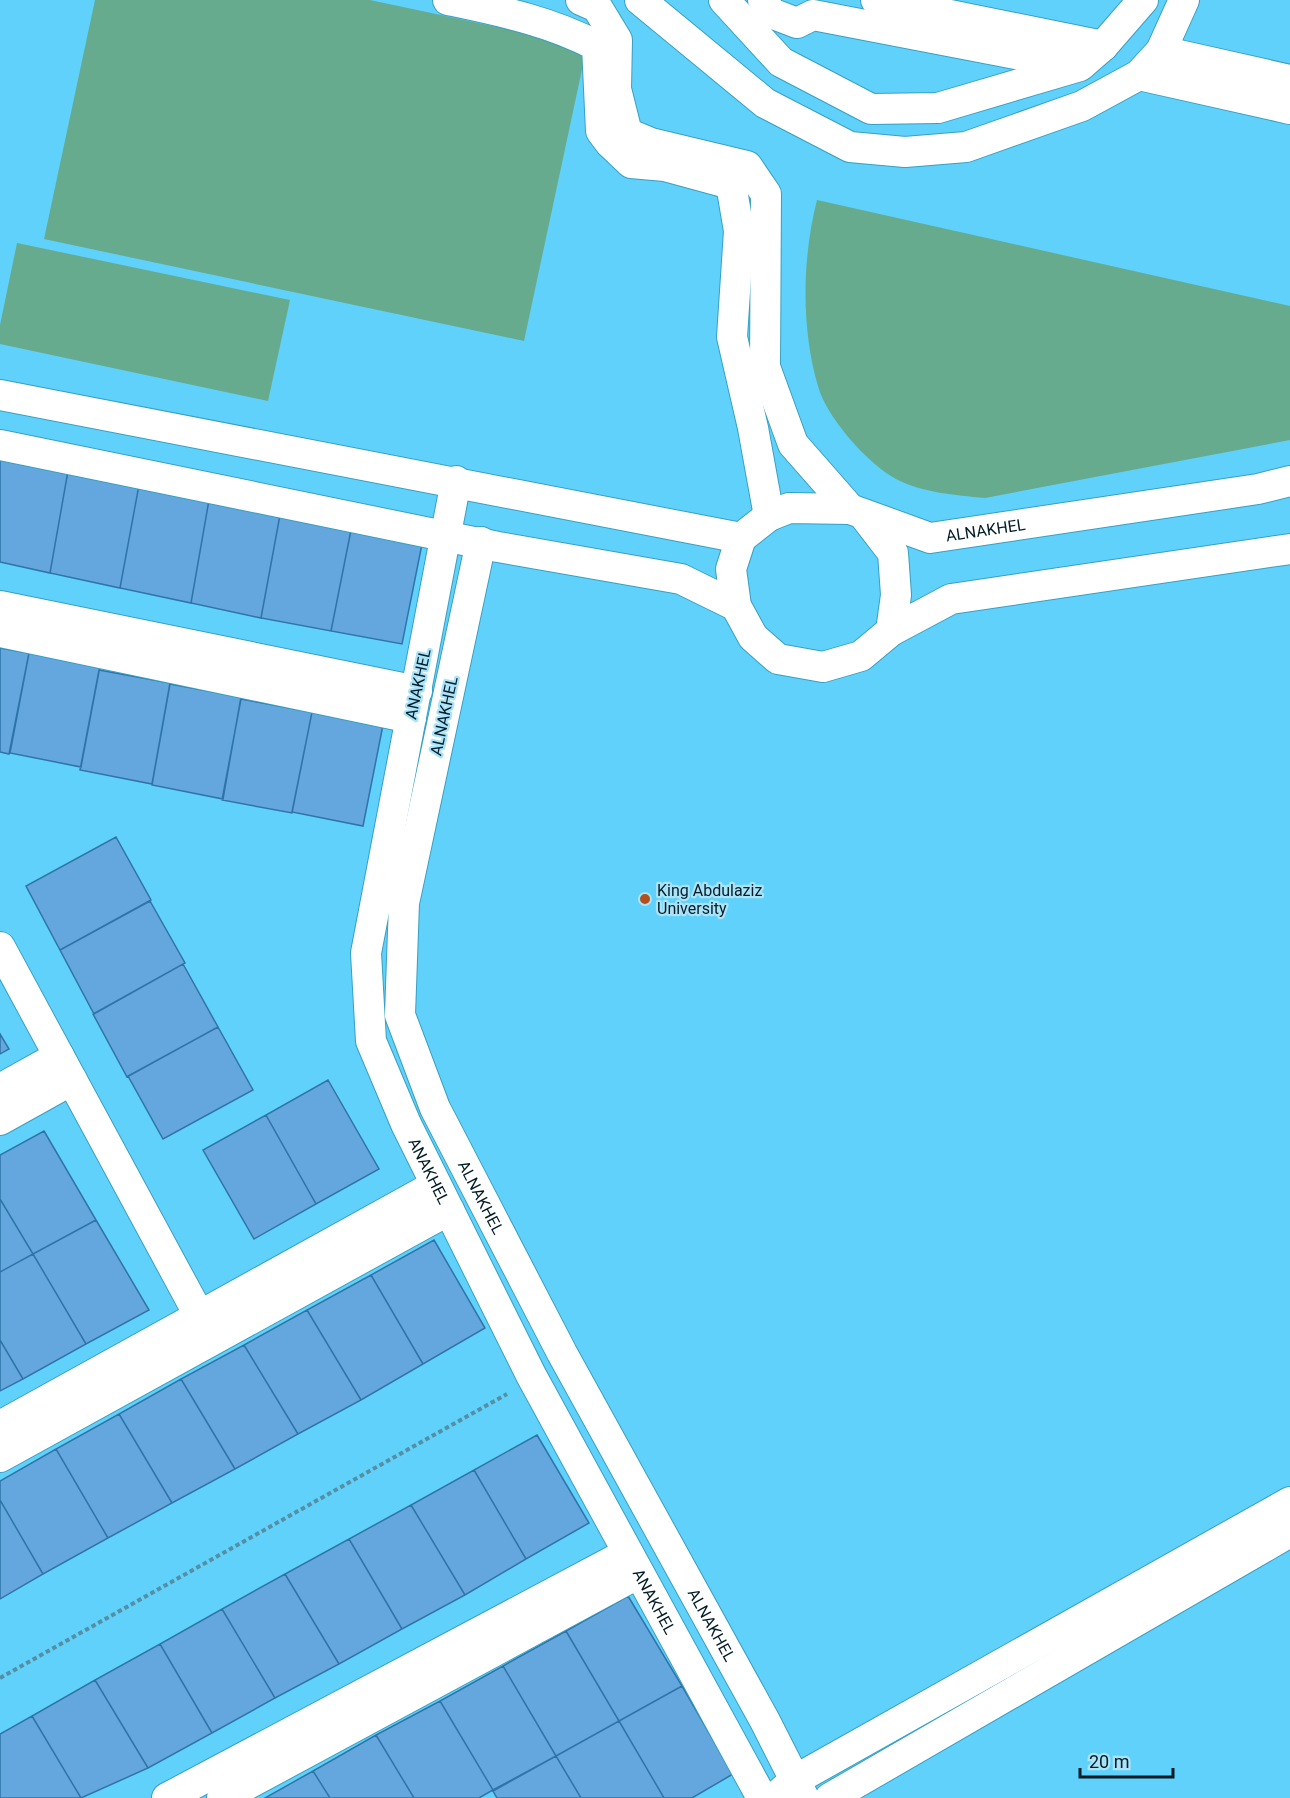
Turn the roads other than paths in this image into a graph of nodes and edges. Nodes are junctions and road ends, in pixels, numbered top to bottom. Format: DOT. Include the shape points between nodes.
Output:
graph roads {
  1 [pos="448,0"];
  2 [pos="581,0"];
  3 [pos="640,0"];
  4 [pos="724,0"];
  5 [pos="763,0"];
  6 [pos="876,0"];
  7 [pos="1143,0"];
  8 [pos="1184,0"];
  9 [pos="1103,46"];
  10 [pos="1161,51"];
  11 [pos="1080,66"];
  12 [pos="1139,75"];
  13 [pos="1290,80"];
  14 [pos="1290,109"];
  15 [pos="0,395"];
  16 [pos="0,445"];
  17 [pos="456,481"];
  18 [pos="1290,481"];
  19 [pos="857,512"];
  20 [pos="769,516"];
  21 [pos="446,535"];
  22 [pos="741,538"];
  23 [pos="481,542"];
  24 [pos="1290,549"];
  25 [pos="0,606"];
  26 [pos="736,606"];
  27 [pos="891,631"];
  28 [pos="0,632"];
  29 [pos="414,704"];
  30 [pos="0,947"];
  31 [pos="65,1068"];
  32 [pos="0,1089"];
  33 [pos="0,1120"];
  34 [pos="442,1197"];
  35 [pos="199,1315"];
  36 [pos="0,1426"];
  37 [pos="0,1457"];
  38 [pos="1290,1502"];
  39 [pos="1290,1532"];
  40 [pos="633,1563"];
  41 [pos="791,1792"];
  42 [pos="167,1798"];
  43 [pos="222,1798"];
  44 [pos="762,1798"];
  45 [pos="830,1798"];
  1 -- 20 [label="street" via="518,15 597,46 601,131 610,143 631,163 665,166 731,184 739,231 732,337"];
  2 -- 19 [label="street" via="597,7 617,40 616,89 627,133 651,143 747,166 766,194 765,367 793,444"];
  3 -- 12 [label="street" via="765,103 850,147 905,152 966,147 1082,106"];
  4 -- 11 [label="street" via="782,62 871,109 938,108"];
  5 -- 11 [label="street" via="771,13 796,22 813,15"];
  6 -- 9 [label="street"];
  7 -- 9 [label="street"];
  8 -- 10 [label="street"];
  9 -- 11 [label="street"];
  10 -- 12 [label="street"];
  10 -- 13 [label="street"];
  12 -- 14 [label="street"];
  15 -- 17 [label="street"];
  16 -- 21 [label="street"];
  17 -- 21 [label="street, ANAKHEL"];
  17 -- 22 [label="street"];
  18 -- 19 [label="street, ALNAKHEL" via="930,538"];
  19 -- 20 [label="street, ALNAKHEL" via="789,508"];
  19 -- 27 [label="street" via="893,554 896,595"];
  20 -- 22 [label="street, ALNAKHEL"];
  21 -- 23 [label="street"];
  21 -- 29 [label="street, ANAKHEL"];
  22 -- 26 [label="street" via="731,569"];
  23 -- 26 [label="street" via="681,579"];
  23 -- 41 [label="street, ALNAKHEL" via="404,903 400,1015 435,1108"];
  24 -- 27 [label="street" via="951,599"];
  25 -- 29 [label="street"];
  26 -- 27 [label="street" via="753,637 778,659 823,667 861,656"];
  28 -- 29 [label="street"];
  29 -- 34 [label="street, ANAKHEL" via="366,952 371,1041"];
  30 -- 31 [label="street"];
  31 -- 32 [label="street"];
  31 -- 33 [label="street"];
  31 -- 35 [label="street"];
  34 -- 35 [label="street"];
  34 -- 37 [label="street"];
  34 -- 40 [label="street, ANAKHEL" via="531,1376"];
  35 -- 36 [label="street"];
  38 -- 41 [label="street"];
  39 -- 45 [label="street"];
  40 -- 42 [label="street"];
  40 -- 43 [label="street"];
  40 -- 44 [label="street, ANAKHEL"];
}
